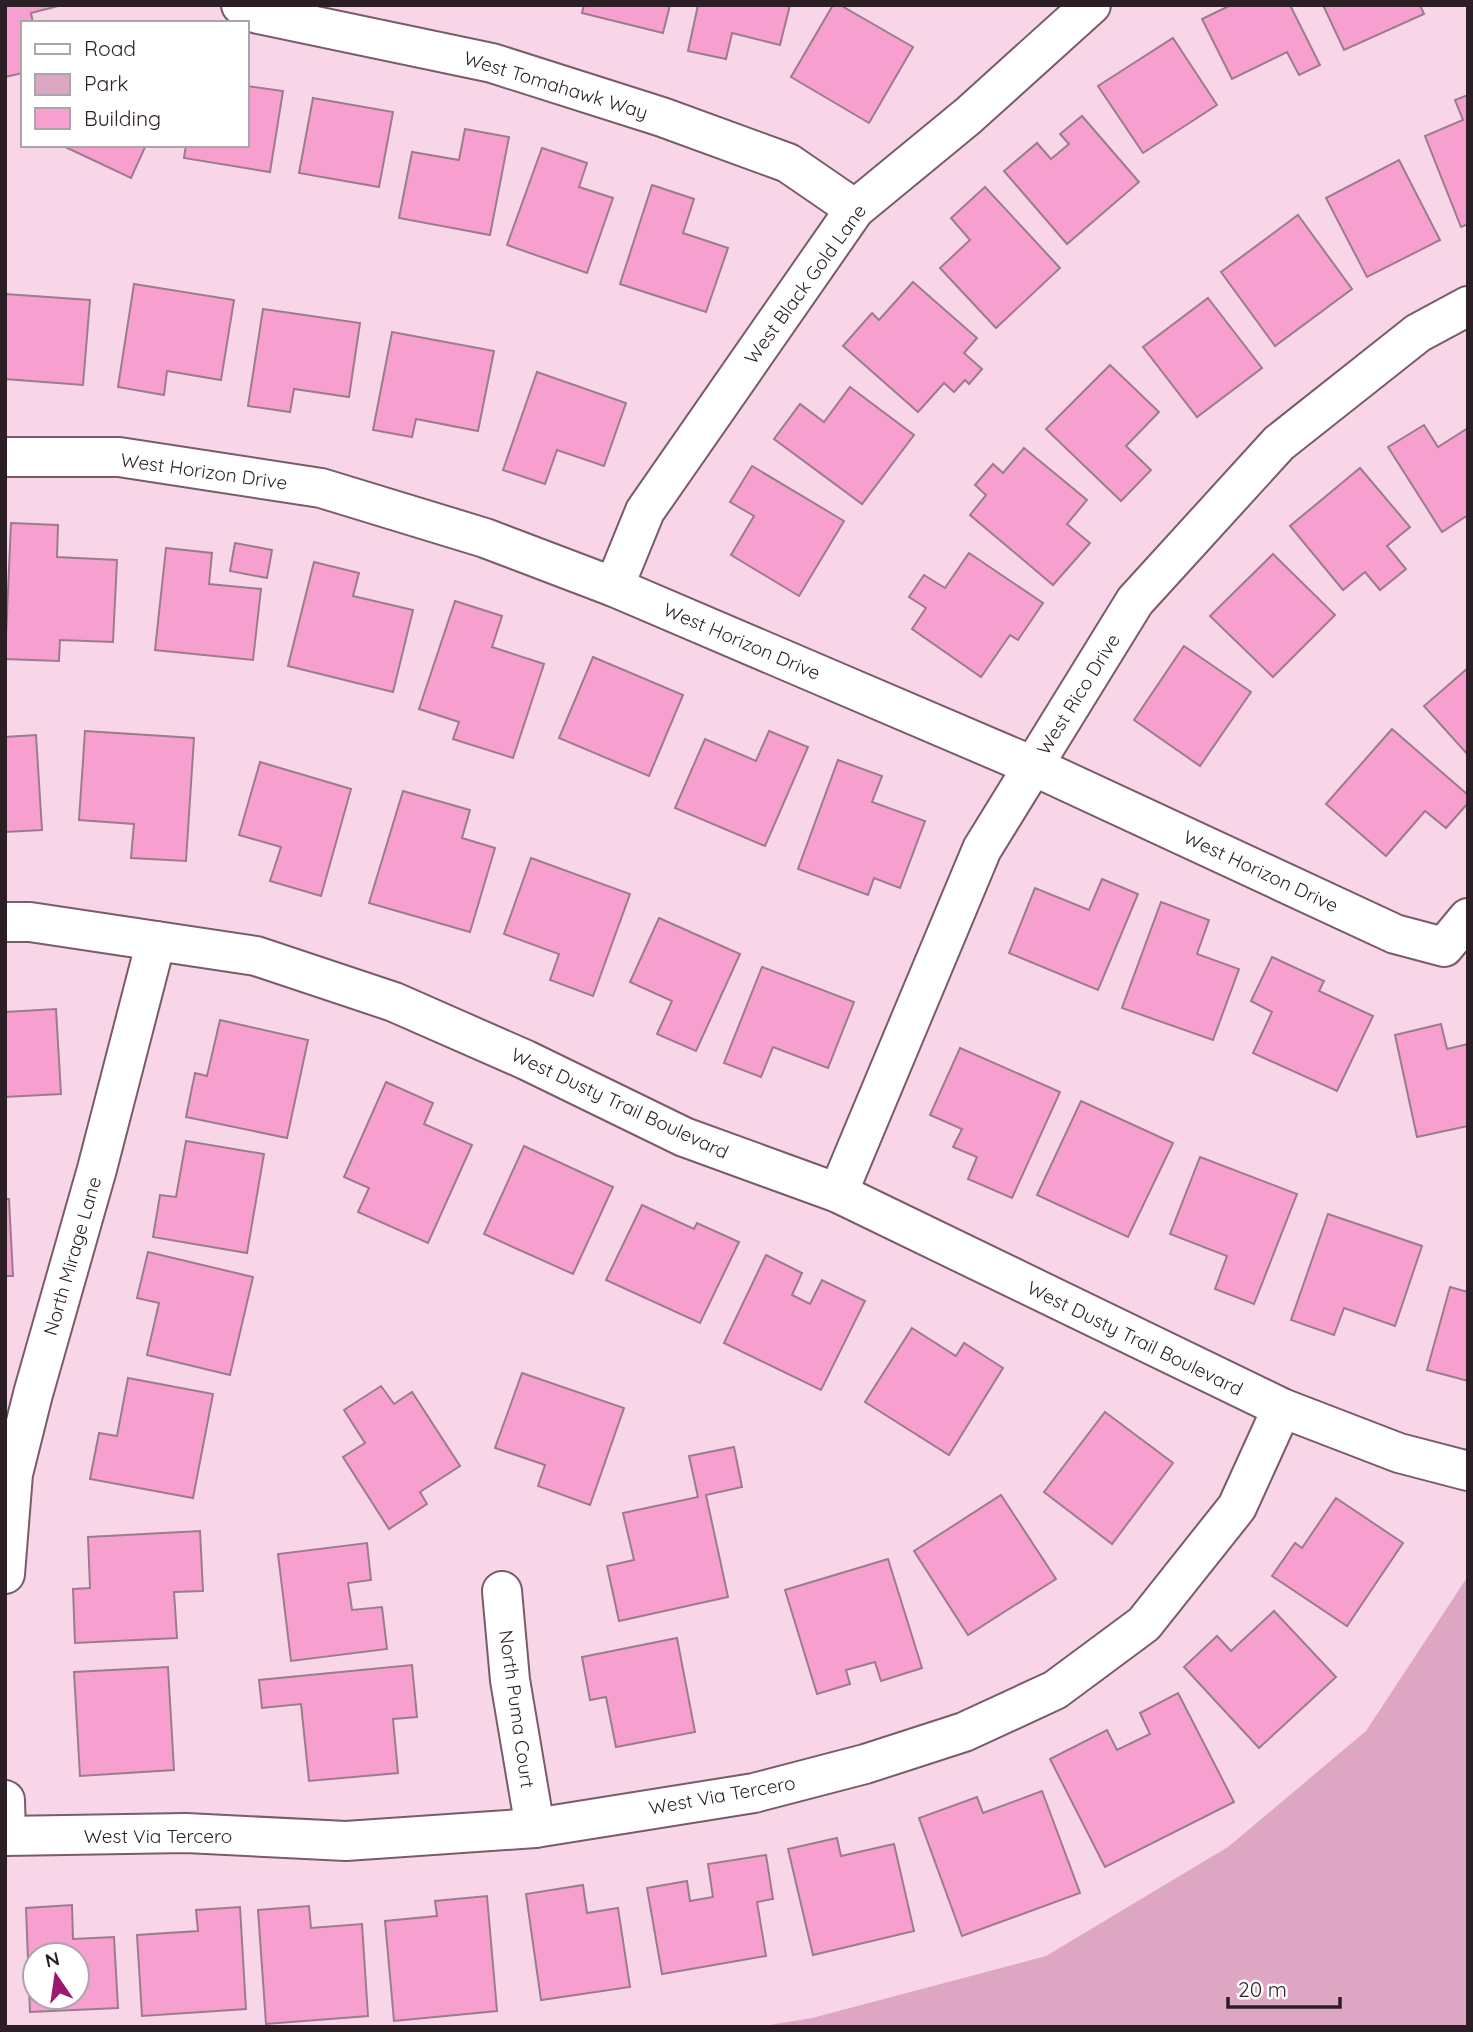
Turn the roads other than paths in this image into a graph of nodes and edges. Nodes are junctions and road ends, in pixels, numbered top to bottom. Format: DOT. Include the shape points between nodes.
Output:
graph roads {
  1 [pos="241,5"];
  2 [pos="1091,5"];
  3 [pos="855,209"];
  4 [pos="1468,306"];
  5 [pos="5,457"];
  6 [pos="614,587"];
  7 [pos="1033,766"];
  8 [pos="5,922"];
  9 [pos="1456,933"];
  10 [pos="156,941"];
  11 [pos="838,1194"];
  12 [pos="19,1393"];
  13 [pos="1282,1408"];
  14 [pos="1468,1471"];
  15 [pos="5,1574"];
  16 [pos="502,1591"];
  17 [pos="5,1800"];
  18 [pos="535,1828"];
  19 [pos="6,1836"];
  1 -- 3 [label="street, West Tomahawk Way" via="258,14 492,63 662,117 788,163"];
  2 -- 3 [label="street, West Black Gold Lane" via="968,116"];
  3 -- 6 [label="street, West Black Gold Lane" via="645,511"];
  4 -- 7 [label="street, West Rico Drive" via="1418,333 1279,443 1135,601"];
  5 -- 6 [label="street, West Horizon Drive" via="119,457 321,488 485,538"];
  6 -- 7 [label="street, West Horizon Drive"];
  7 -- 9 [label="street, West Horizon Drive" via="1395,934"];
  7 -- 11 [label="street, West Rico Drive" via="982,849"];
  8 -- 10 [label="street, West Dusty Trail Boulevard"];
  10 -- 11 [label="street, West Dusty Trail Boulevard" via="256,956 394,1002 684,1137"];
  10 -- 12 [label="street, North Mirage Lane" via="97,1169"];
  11 -- 13 [label="street, West Dusty Trail Boulevard"];
  12 -- 15 [label="street, North Mirage Lane"];
  13 -- 14 [label="street, West Dusty Trail Boulevard" via="1399,1453"];
  13 -- 18 [label="street, West Via Tercero" via="1237,1507 1161,1602 1144,1623 1055,1690 964,1732 864,1764 754,1793"];
  16 -- 18 [label="street, North Puma Court" via="510,1680"];
  17 -- 19 [label="street"];
  18 -- 19 [label="street, West Via Tercero" via="346,1841 186,1833"];
}
